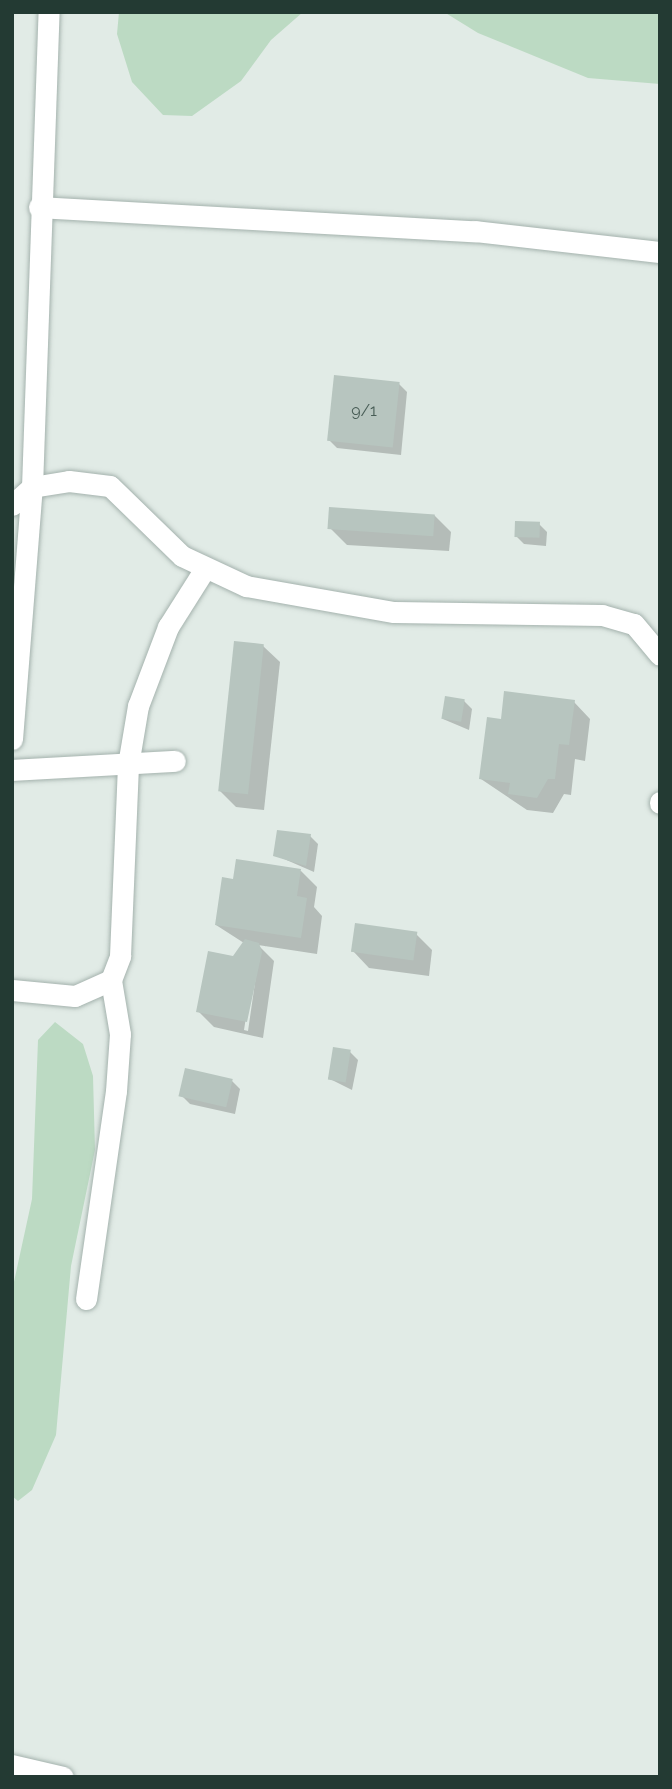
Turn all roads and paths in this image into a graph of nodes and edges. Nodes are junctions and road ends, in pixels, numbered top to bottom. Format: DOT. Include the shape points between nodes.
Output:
graph roads {
  1 [pos="49,12"];
  2 [pos="39,207"];
  3 [pos="660,252"];
  4 [pos="32,487"];
  5 [pos="12,505"];
  6 [pos="204,570"];
  7 [pos="660,655"];
  8 [pos="12,739"];
  9 [pos="175,761"];
  10 [pos="128,765"];
  11 [pos="12,770"];
  12 [pos="111,980"];
  13 [pos="12,990"];
  14 [pos="86,1299"];
  15 [pos="12,1765"];
  16 [pos="63,1777"];
  1 -- 2 [label="street"];
  2 -- 3 [label="street" via="475,231"];
  2 -- 4 [label="street"];
  4 -- 5 [label="street"];
  4 -- 6 [label="street" via="69,481 110,486"];
  4 -- 8 [label="street"];
  6 -- 7 [label="street" via="268,592 394,612 602,615 635,624"];
  6 -- 10 [label="street" via="146,677"];
  9 -- 10 [label="street"];
  10 -- 11 [label="street"];
  10 -- 12 [label="street" via="120,956"];
  12 -- 13 [label="street" via="75,996"];
  12 -- 14 [label="street" via="120,1034 116,1091"];
  15 -- 16 [label="street"];
}
